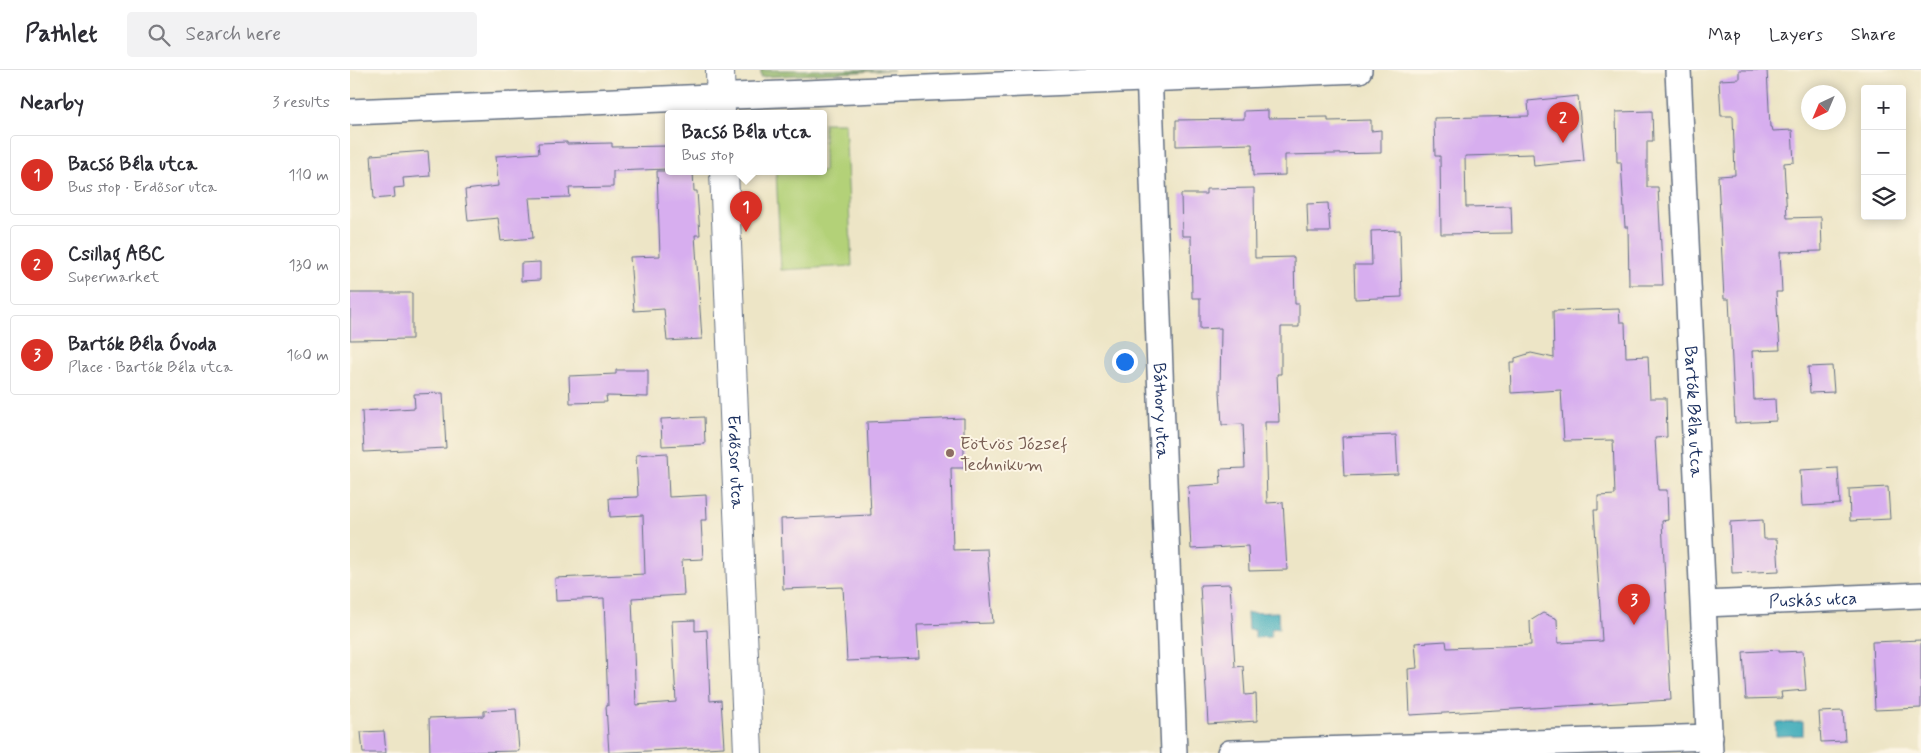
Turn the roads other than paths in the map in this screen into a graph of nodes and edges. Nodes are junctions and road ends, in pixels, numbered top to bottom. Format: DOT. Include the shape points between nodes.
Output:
graph roads {
  1 [pos="720,70"];
  2 [pos="1359,70"];
  3 [pos="1678,70"];
  4 [pos="1150,74"];
  5 [pos="721,106"];
  6 [pos="350,112"];
  7 [pos="724,175"];
  8 [pos="1921,595"];
  9 [pos="1704,604"];
  10 [pos="1710,745"];
  11 [pos="748,753"];
  12 [pos="1174,753"];
  13 [pos="1230,753"];
  1 -- 5 [label="street"];
  2 -- 4 [label="street"];
  3 -- 9 [label="street, Bartók Béla utca"];
  4 -- 5 [label="street"];
  4 -- 12 [label="street, Báthory utca"];
  5 -- 6 [label="street"];
  7 -- 11 [label="street, Erdősor utca"];
  8 -- 9 [label="street, Puskás utca"];
  9 -- 10 [label="street, Bartók Béla utca"];
  10 -- 13 [label="street"];
}
